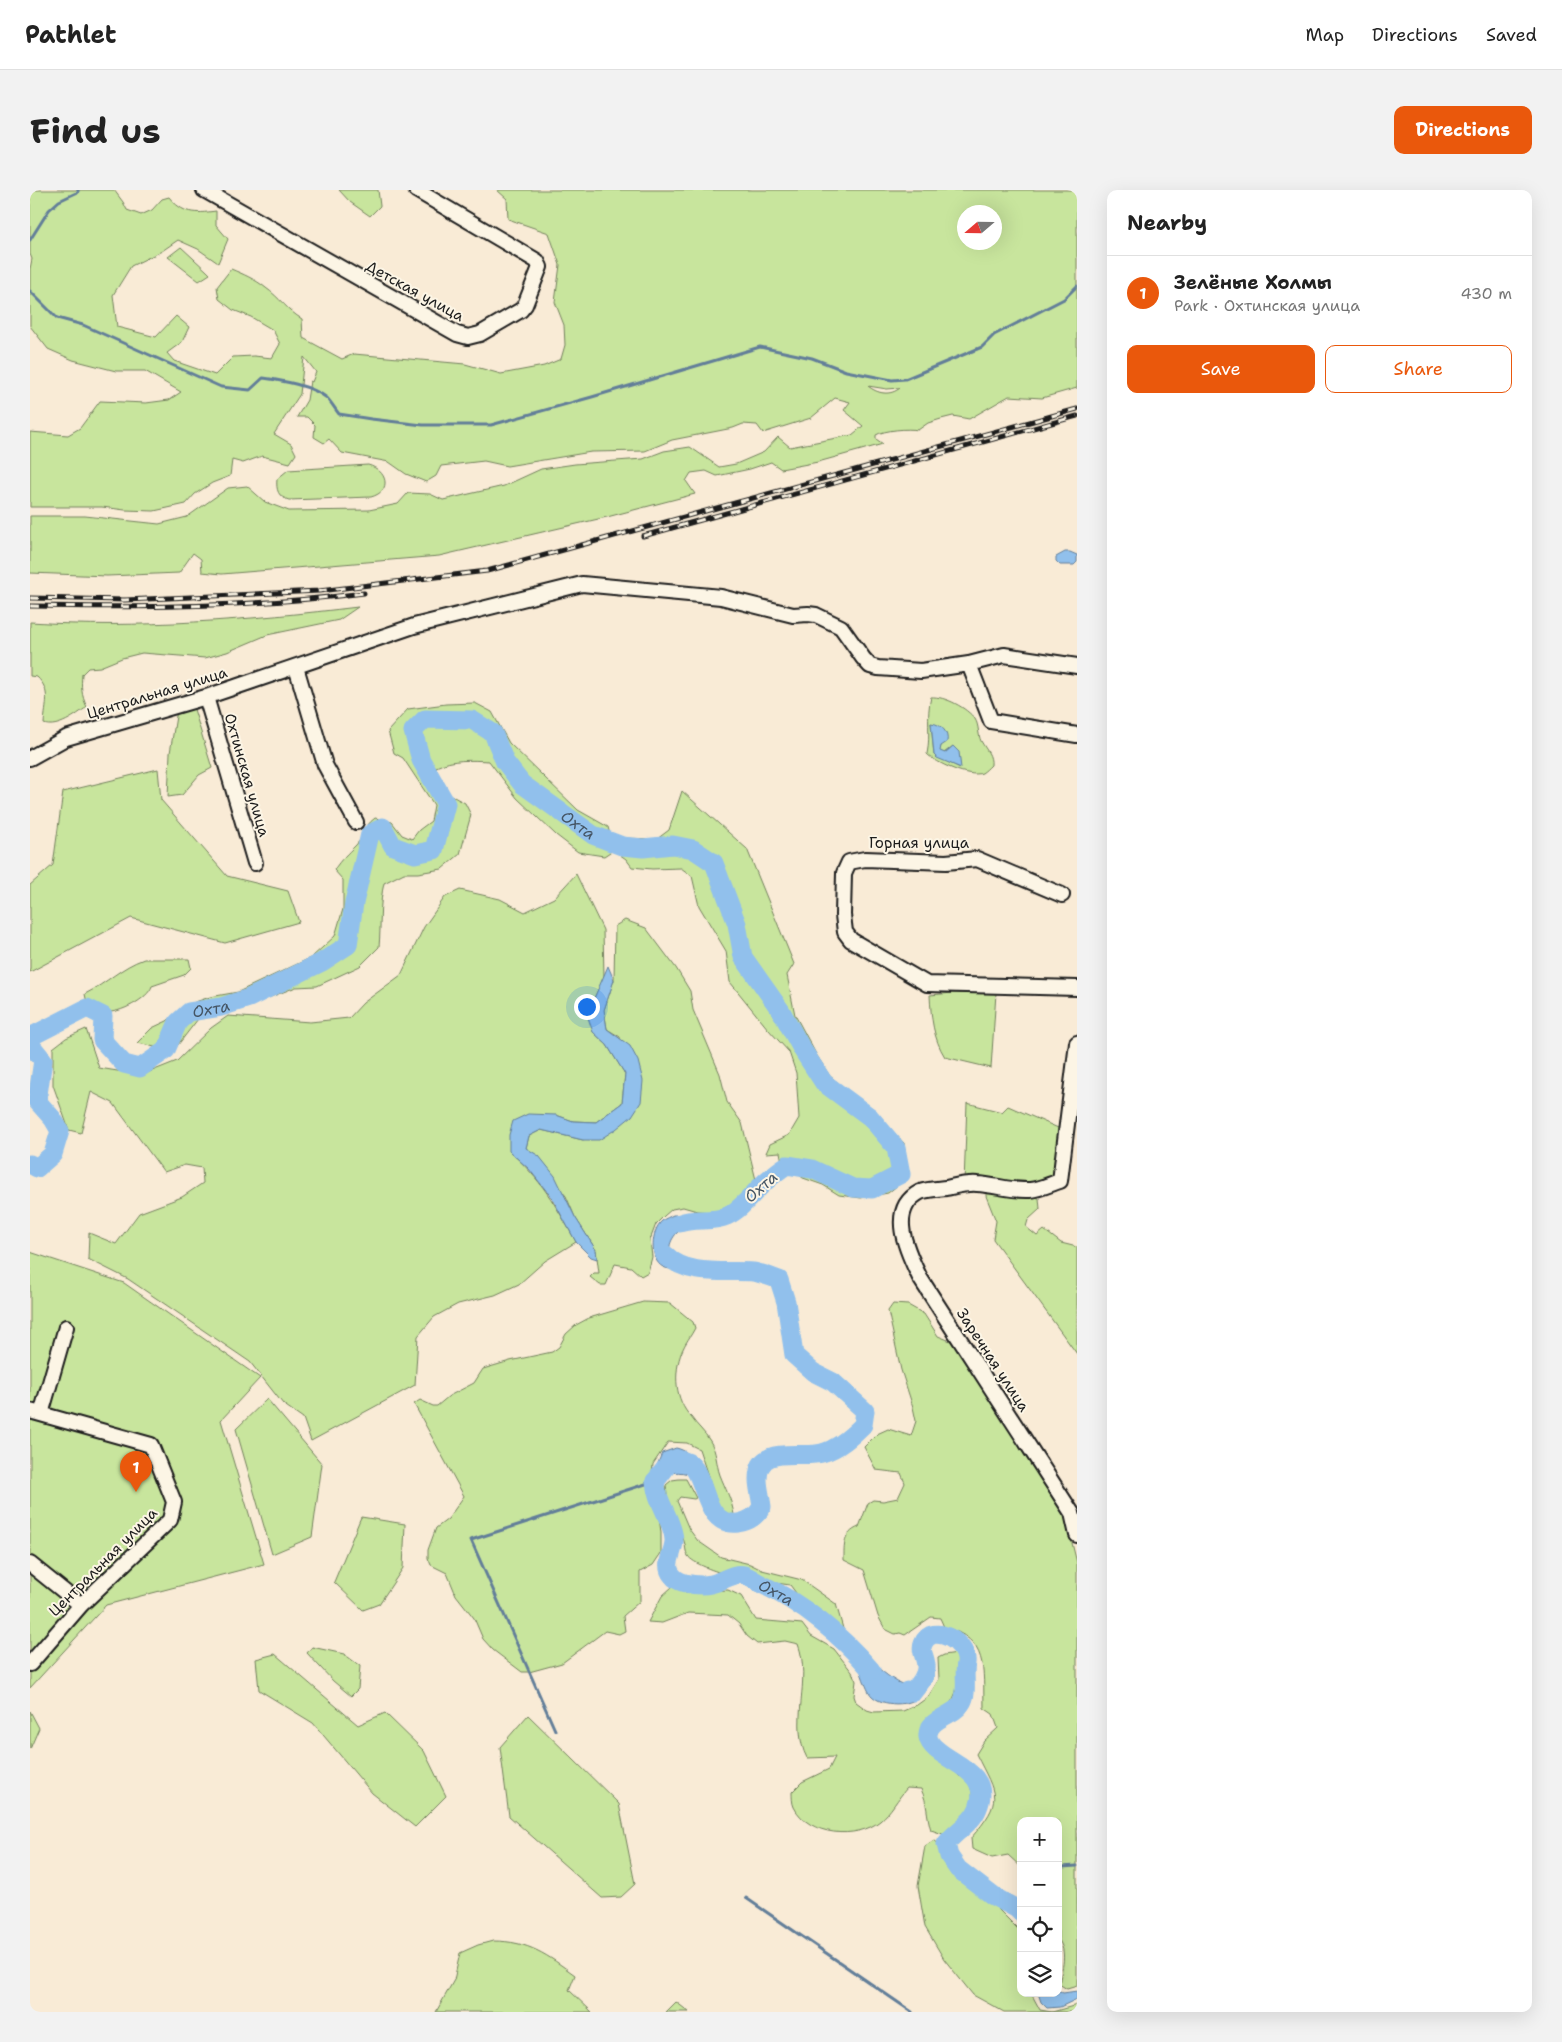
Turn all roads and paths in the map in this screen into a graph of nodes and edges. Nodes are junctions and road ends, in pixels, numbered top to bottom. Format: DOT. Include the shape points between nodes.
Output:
graph roads {
  1 [pos="204,190"];
  2 [pos="416,190"];
  3 [pos="969,664"];
  4 [pos="1077,666"];
  5 [pos="296,667"];
  6 [pos="206,697"];
  7 [pos="1077,735"];
  8 [pos="30,758"];
  9 [pos="356,822"];
  10 [pos="255,863"];
  11 [pos="1062,895"];
  12 [pos="1077,988"];
  13 [pos="1077,1042"];
  14 [pos="1075,1077"];
  15 [pos="1070,1160"];
  16 [pos="66,1327"];
  17 [pos="36,1413"];
  18 [pos="1077,1535"];
  19 [pos="30,1564"];
  20 [pos="81,1604"];
  21 [pos="30,1664"];
  1 -- 2 [label="street, Детская улица" via="457,334 468,337 480,334 521,310 540,267 537,261"];
  3 -- 4 [label="street, Центральная улица" via="1004,655"];
  3 -- 5 [label="street, Центральная улица" via="921,671 878,668 870,666 841,627 816,615 793,615 721,597 582,584 414,626"];
  3 -- 7 [label="street" via="991,722"];
  5 -- 6 [label="street, Центральная улица"];
  5 -- 9 [label="street" via="325,765"];
  6 -- 8 [label="street, Центральная улица" via="66,738"];
  6 -- 10 [label="street, Охтинская улица"];
  11 -- 12 [label="street, Горная улица" via="977,859 946,862 865,859 849,862 844,873 845,932 851,940 927,984"];
  13 -- 14 [label="street"];
  14 -- 15 [label="street"];
  15 -- 18 [label="street, Заречная улица" via="1060,1181 1043,1187 1026,1190 976,1184 922,1191 911,1198 905,1209 902,1236 920,1278 1072,1513"];
  16 -- 17 [label="street"];
  17 -- 20 [label="street, Центральная улица" via="151,1445 174,1502 170,1520"];
  19 -- 20 [label="street"];
  20 -- 21 [label="street, Центральная улица"];
}
